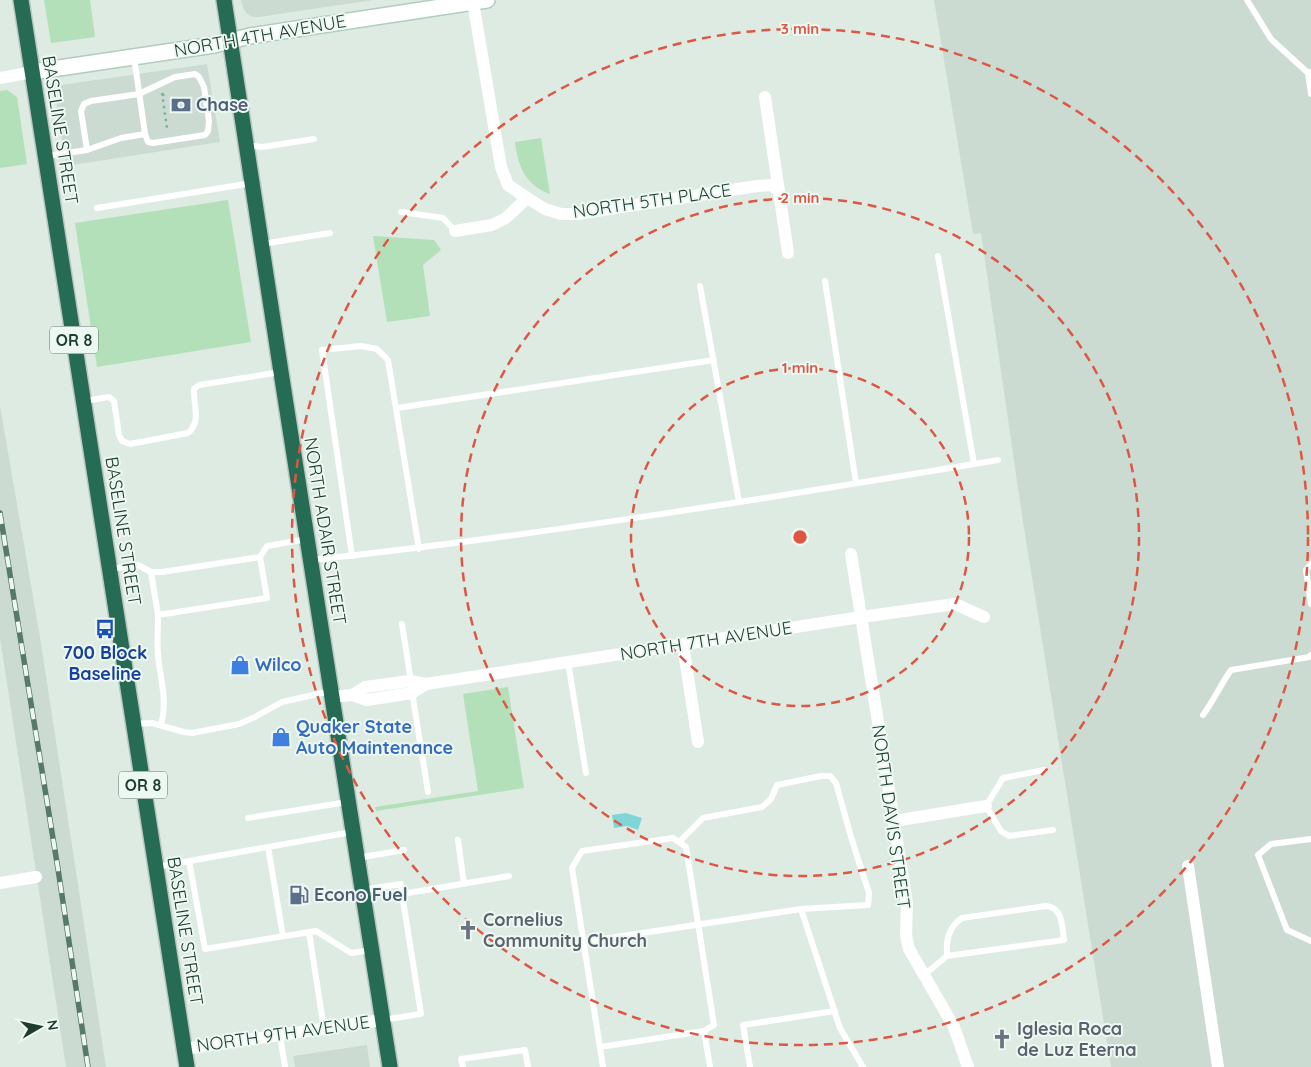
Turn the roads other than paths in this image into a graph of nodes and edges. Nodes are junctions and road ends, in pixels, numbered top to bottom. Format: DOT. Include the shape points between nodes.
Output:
graph roads {
  1 [pos="21,0"];
  2 [pos="224,0"];
  3 [pos="1247,0"];
  4 [pos="478,1"];
  5 [pos="230,41"];
  6 [pos="134,57"];
  7 [pos="32,72"];
  8 [pos="1309,72"];
  9 [pos="0,78"];
  10 [pos="139,94"];
  11 [pos="1311,94"];
  12 [pos="765,97"];
  13 [pos="144,134"];
  14 [pos="314,139"];
  15 [pos="246,145"];
  16 [pos="87,150"];
  17 [pos="45,156"];
  18 [pos="252,183"];
  19 [pos="779,192"];
  20 [pos="527,198"];
  21 [pos="97,208"];
  22 [pos="401,212"];
  23 [pos="455,231"];
  24 [pos="330,233"];
  25 [pos="261,244"];
  26 [pos="788,253"];
  27 [pos="938,256"];
  28 [pos="825,281"];
  29 [pos="700,286"];
  30 [pos="714,360"];
  31 [pos="280,372"];
  32 [pos="84,401"];
  33 [pos="397,408"];
  34 [pos="998,460"];
  35 [pos="974,464"];
  36 [pos="856,483"];
  37 [pos="740,502"];
  38 [pos="307,539"];
  39 [pos="419,549"];
  40 [pos="851,554"];
  41 [pos="352,556"];
  42 [pos="260,557"];
  43 [pos="310,560"];
  44 [pos="1311,564"];
  45 [pos="110,569"];
  46 [pos="151,572"];
  47 [pos="1311,604"];
  48 [pos="158,615"];
  49 [pos="861,617"];
  50 [pos="984,617"];
  51 [pos="402,624"];
  52 [pos="683,645"];
  53 [pos="1311,655"];
  54 [pos="568,662"];
  55 [pos="411,687"];
  56 [pos="332,694"];
  57 [pos="1203,715"];
  58 [pos="134,724"];
  59 [pos="161,724"];
  60 [pos="698,742"];
  61 [pos="1044,770"];
  62 [pos="586,773"];
  63 [pos="428,792"];
  64 [pos="349,802"];
  65 [pos="986,806"];
  66 [pos="248,818"];
  67 [pos="894,821"];
  68 [pos="1053,830"];
  69 [pos="354,832"];
  70 [pos="1311,839"];
  71 [pos="458,840"];
  72 [pos="679,842"];
  73 [pos="268,847"];
  74 [pos="404,850"];
  75 [pos="357,858"];
  76 [pos="189,861"];
  77 [pos="1188,866"];
  78 [pos="156,867"];
  79 [pos="510,876"];
  80 [pos="36,877"];
  81 [pos="0,883"];
  82 [pos="464,884"];
  83 [pos="362,890"];
  84 [pos="402,894"];
  85 [pos="801,909"];
  86 [pos="698,924"];
  87 [pos="309,932"];
  88 [pos="284,936"];
  89 [pos="1311,941"];
  90 [pos="583,942"];
  91 [pos="372,950"];
  92 [pos="947,956"];
  93 [pos="924,974"];
  94 [pos="834,1011"];
  95 [pos="382,1020"];
  96 [pos="324,1028"];
  97 [pos="704,1031"];
  98 [pos="280,1035"];
  99 [pos="600,1047"];
  100 [pos="184,1049"];
  101 [pos="187,1067"];
  102 [pos="285,1067"];
  103 [pos="390,1067"];
  104 [pos="462,1067"];
  105 [pos="528,1067"];
  106 [pos="603,1067"];
  107 [pos="710,1067"];
  108 [pos="750,1067"];
  109 [pos="863,1067"];
  110 [pos="968,1067"];
  111 [pos="1218,1067"];
  1 -- 7 [label="highway, BASELINE STREET / OR 8"];
  2 -- 5 [label="highway, NORTH ADAIR STREET"];
  3 -- 8 [label="lane" via="1271,39"];
  4 -- 5 [label="street, NORTH 4TH AVENUE"];
  4 -- 20 [label="street, NORTH 5TH PLACE" via="501,167 508,184"];
  5 -- 6 [label="street, NORTH 4TH AVENUE"];
  5 -- 15 [label="highway, NORTH ADAIR STREET"];
  6 -- 7 [label="street, NORTH 4TH AVENUE"];
  6 -- 10 [label="lane"];
  7 -- 9 [label="street"];
  7 -- 17 [label="highway, BASELINE STREET / OR 8"];
  8 -- 11 [label="lane"];
  10 -- 13 [label="lane"];
  10 -- 13 [label="lane" via="183,75 195,74 204,87 209,121 208,131 199,137 153,143 148,142"];
  10 -- 16 [label="lane" via="84,104 82,112"];
  12 -- 19 [label="street"];
  13 -- 16 [label="lane"];
  14 -- 15 [label="lane" via="262,147"];
  15 -- 18 [label="highway, NORTH ADAIR STREET"];
  16 -- 17 [label="lane"];
  17 -- 32 [label="highway, BASELINE STREET / OR 8"];
  18 -- 21 [label="lane"];
  18 -- 25 [label="highway, NORTH ADAIR STREET"];
  19 -- 20 [label="street, NORTH 5TH PLACE" via="771,185 757,186 577,214 546,209"];
  19 -- 26 [label="street"];
  20 -- 23 [label="street" via="506,218 492,225"];
  22 -- 23 [label="lane" via="443,218"];
  24 -- 25 [label="lane"];
  25 -- 31 [label="highway, NORTH ADAIR STREET"];
  27 -- 35 [label="lane"];
  28 -- 36 [label="lane"];
  29 -- 30 [label="lane"];
  30 -- 33 [label="lane"];
  30 -- 37 [label="lane"];
  31 -- 32 [label="lane" via="199,385 194,389 194,428 188,433 130,444 122,441 119,434 114,400 109,397"];
  31 -- 38 [label="highway, NORTH ADAIR STREET"];
  32 -- 45 [label="highway, BASELINE STREET / OR 8"];
  33 -- 39 [label="lane"];
  33 -- 41 [label="lane" via="388,360 377,348 361,346 322,350"];
  34 -- 35 [label="lane"];
  35 -- 36 [label="lane"];
  36 -- 37 [label="lane"];
  37 -- 39 [label="lane"];
  38 -- 42 [label="lane" via="268,546"];
  38 -- 43 [label="highway, NORTH ADAIR STREET"];
  39 -- 41 [label="lane"];
  40 -- 49 [label="street, NORTH DAVIS STREET"];
  41 -- 43 [label="lane"];
  42 -- 46 [label="lane"];
  42 -- 48 [label="lane" via="267,598"];
  43 -- 56 [label="highway, NORTH ADAIR STREET"];
  44 -- 47 [label="lane" via="1306,570"];
  45 -- 46 [label="lane" via="138,565"];
  45 -- 58 [label="highway, BASELINE STREET / OR 8"];
  46 -- 48 [label="lane"];
  48 -- 59 [label="lane" via="158,655 164,702"];
  49 -- 50 [label="street, NORTH 7TH AVENUE" via="955,604"];
  49 -- 52 [label="street, NORTH 7TH AVENUE"];
  49 -- 67 [label="street, NORTH DAVIS STREET"];
  51 -- 55 [label="lane"];
  52 -- 54 [label="street, NORTH 7TH AVENUE"];
  52 -- 60 [label="street"];
  53 -- 57 [label="lane" via="1232,670"];
  54 -- 55 [label="street, NORTH 7TH AVENUE"];
  54 -- 62 [label="lane"];
  55 -- 56 [label="street, NORTH 7TH AVENUE" via="365,687 352,695"];
  55 -- 63 [label="lane"];
  56 -- 59 [label="lane" via="282,702 239,724 192,733"];
  56 -- 64 [label="highway, NORTH ADAIR STREET"];
  58 -- 59 [label="lane"];
  58 -- 78 [label="highway, BASELINE STREET / OR 8"];
  61 -- 65 [label="lane" via="1003,778"];
  64 -- 66 [label="lane"];
  64 -- 69 [label="highway, NORTH ADAIR STREET"];
  65 -- 67 [label="street"];
  65 -- 68 [label="lane" via="1001,831 1009,836"];
  67 -- 93 [label="street, NORTH DAVIS STREET" via="907,904 906,935 909,949"];
  69 -- 73 [label="lane"];
  69 -- 75 [label="highway, NORTH ADAIR STREET"];
  70 -- 89 [label="lane" via="1271,844 1258,855 1287,930"];
  71 -- 82 [label="lane"];
  72 -- 85 [label="lane" via="703,818 762,807 771,799 777,785 830,776 836,783 869,893 868,905"];
  72 -- 86 [label="lane" via="686,847"];
  72 -- 90 [label="lane" via="673,838 582,851 572,868"];
  73 -- 76 [label="lane"];
  73 -- 88 [label="lane"];
  74 -- 75 [label="lane"];
  75 -- 83 [label="highway, NORTH ADAIR STREET"];
  76 -- 78 [label="lane"];
  76 -- 88 [label="lane" via="205,949"];
  77 -- 111 [label="street"];
  78 -- 100 [label="highway, BASELINE STREET / OR 8"];
  79 -- 82 [label="lane"];
  80 -- 81 [label="street"];
  82 -- 84 [label="lane"];
  83 -- 84 [label="lane" via="400,884"];
  83 -- 91 [label="highway, NORTH ADAIR STREET"];
  84 -- 95 [label="lane" via="421,1014"];
  85 -- 86 [label="lane"];
  85 -- 94 [label="lane"];
  86 -- 90 [label="lane"];
  86 -- 97 [label="lane" via="714,1025"];
  87 -- 88 [label="lane"];
  87 -- 91 [label="lane" via="316,931 351,954"];
  87 -- 96 [label="lane"];
  90 -- 99 [label="lane"];
  91 -- 95 [label="highway, NORTH ADAIR STREET"];
  92 -- 92 [label="lane" via="1064,940 1060,916 1051,906 1046,906 962,918 951,927"];
  92 -- 93 [label="lane"];
  93 -- 110 [label="street, NORTH DAVIS STREET" via="954,1026"];
  94 -- 108 [label="lane" via="743,1024"];
  94 -- 109 [label="lane"];
  95 -- 96 [label="street, NORTH 9TH AVENUE"];
  95 -- 103 [label="highway, NORTH ADAIR STREET"];
  96 -- 98 [label="street, NORTH 9TH AVENUE"];
  97 -- 99 [label="lane"];
  97 -- 107 [label="lane"];
  98 -- 100 [label="street, NORTH 9TH AVENUE"];
  98 -- 102 [label="lane"];
  99 -- 106 [label="lane"];
  100 -- 101 [label="highway, BASELINE STREET / OR 8"];
  104 -- 105 [label="lane" via="461,1059 525,1050"];
}
